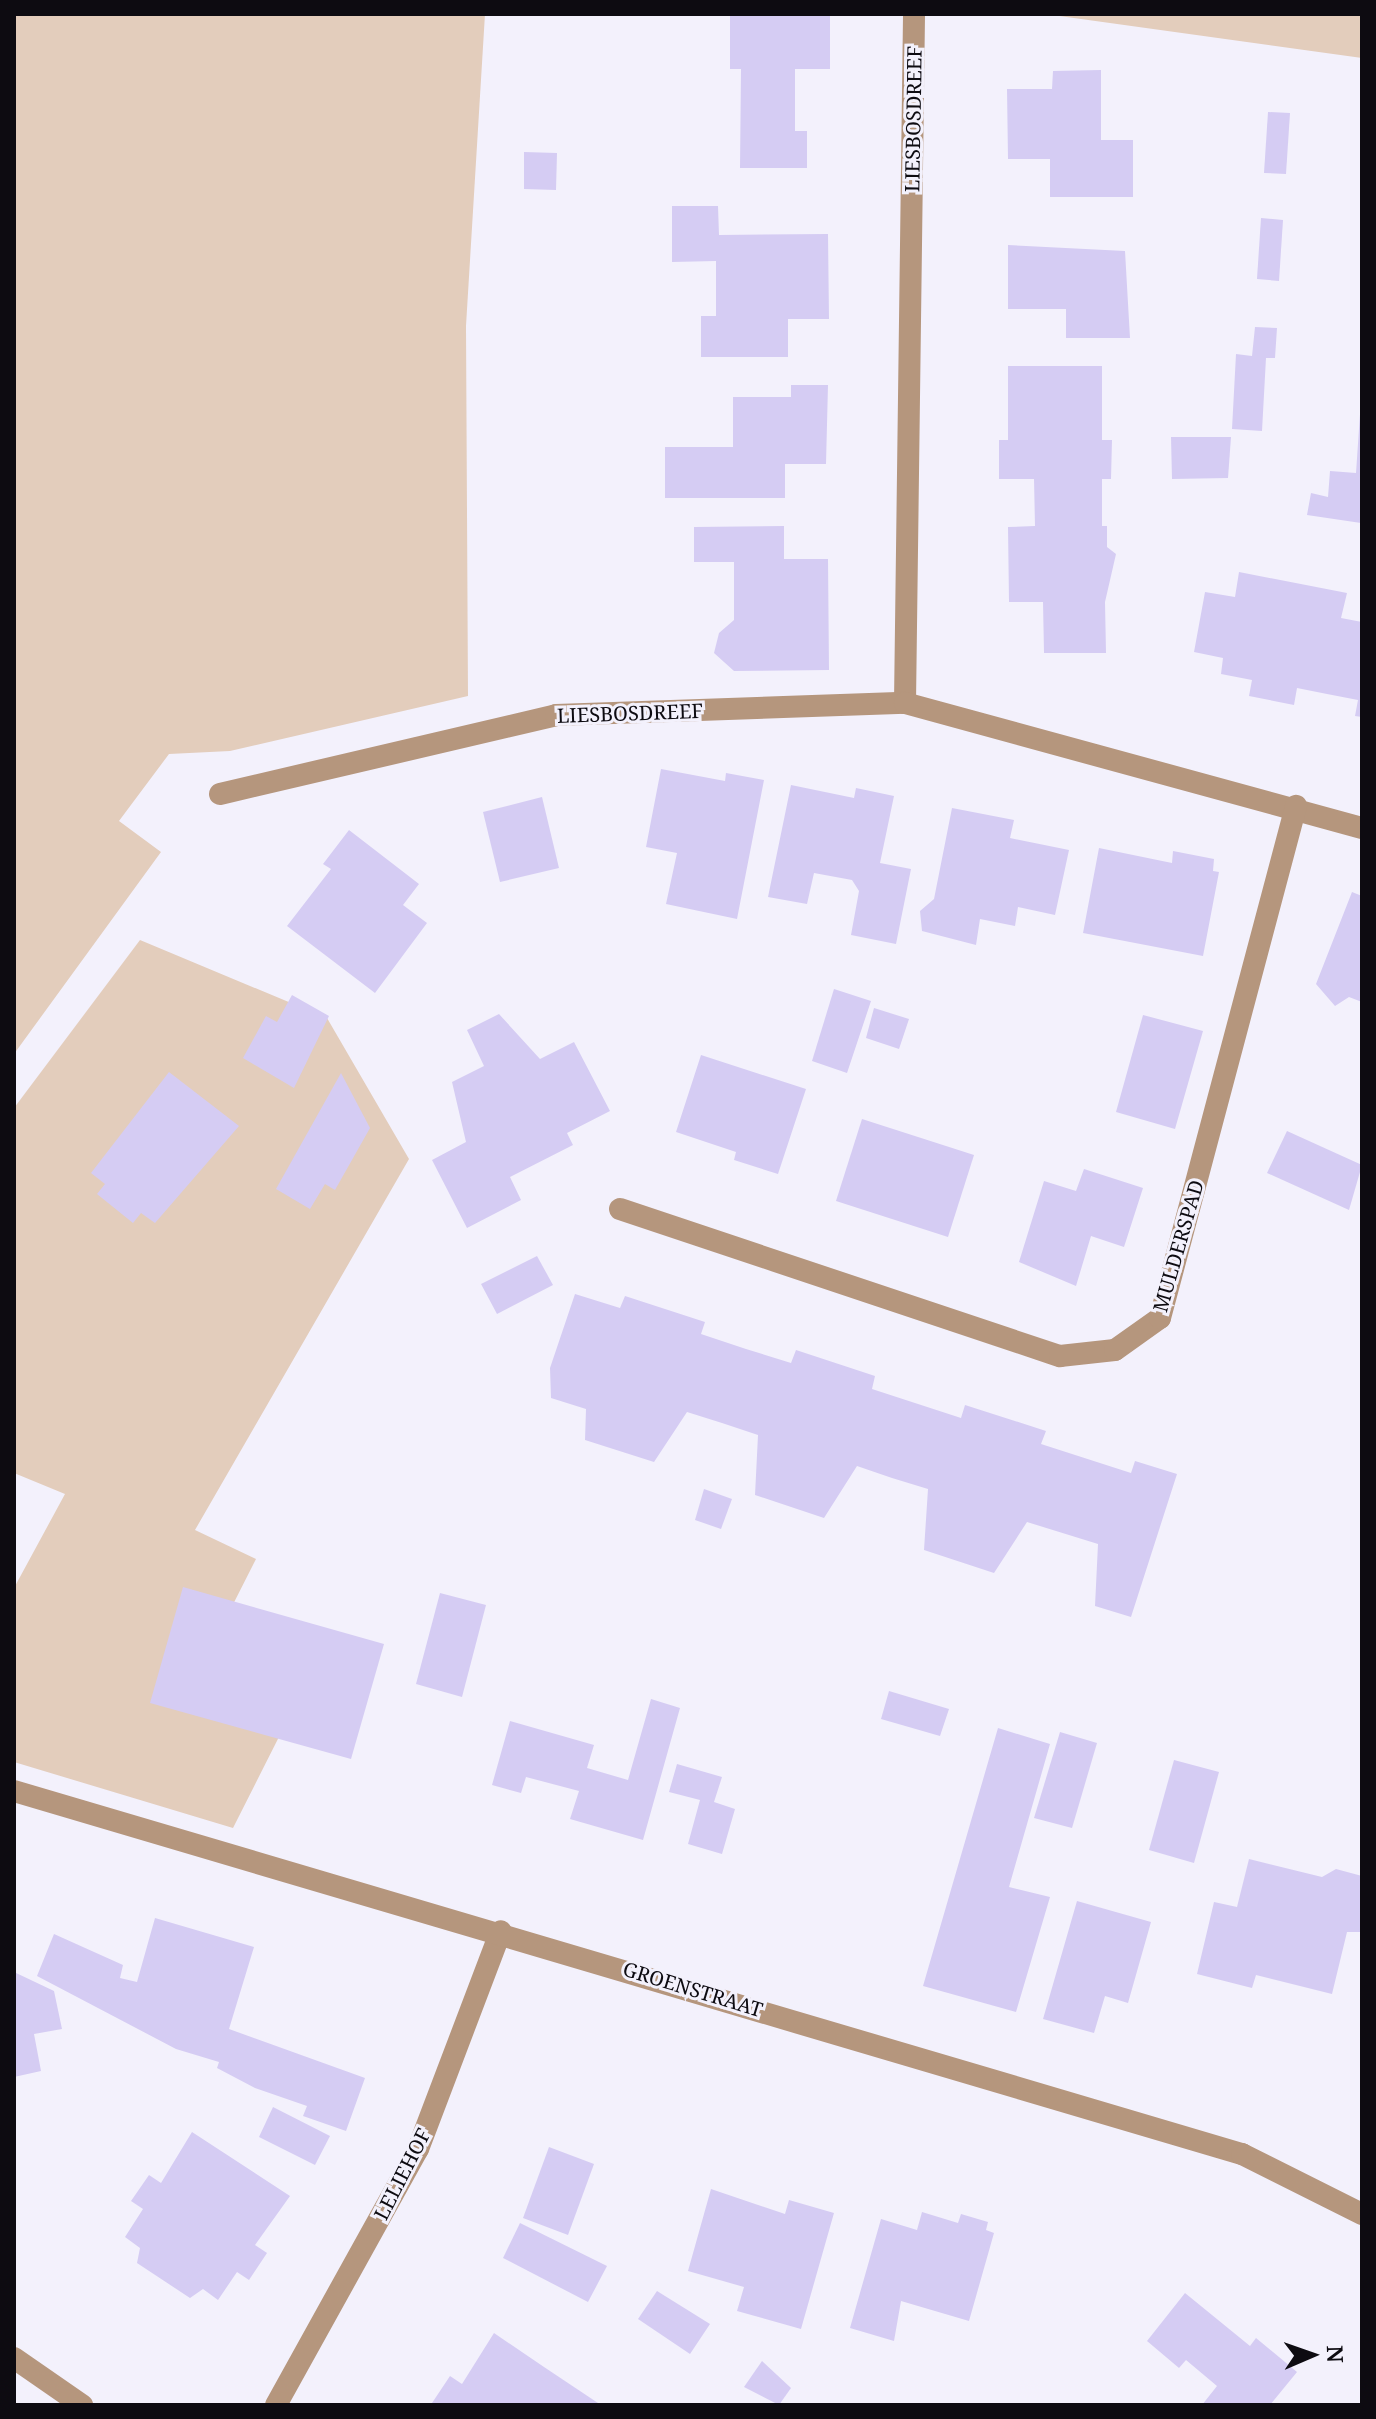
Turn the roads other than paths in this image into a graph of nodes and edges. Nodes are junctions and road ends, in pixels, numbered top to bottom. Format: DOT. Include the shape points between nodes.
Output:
graph roads {
  1 [pos="914,14"];
  2 [pos="905,703"];
  3 [pos="220,794"];
  4 [pos="1296,806"];
  5 [pos="1362,828"];
  6 [pos="620,1209"];
  7 [pos="14,1791"];
  8 [pos="501,1931"];
  9 [pos="1362,2214"];
  10 [pos="14,2358"];
  11 [pos="82,2405"];
  12 [pos="276,2405"];
  1 -- 2 [label="street, LIESBOSDREEF"];
  2 -- 3 [label="street, LIESBOSDREEF" via="556,715"];
  2 -- 4 [label="street, LIESBOSDREEF"];
  4 -- 5 [label="street, LIESBOSDREEF"];
  4 -- 6 [label="street, MULDERSPAD" via="1160,1318 1115,1350 1060,1356"];
  7 -- 8 [label="street, GROENSTRAAT"];
  8 -- 9 [label="street, GROENSTRAAT" via="1242,2154"];
  8 -- 12 [label="street, LELIEHOF" via="418,2149"];
  10 -- 11 [label="street"];
}
